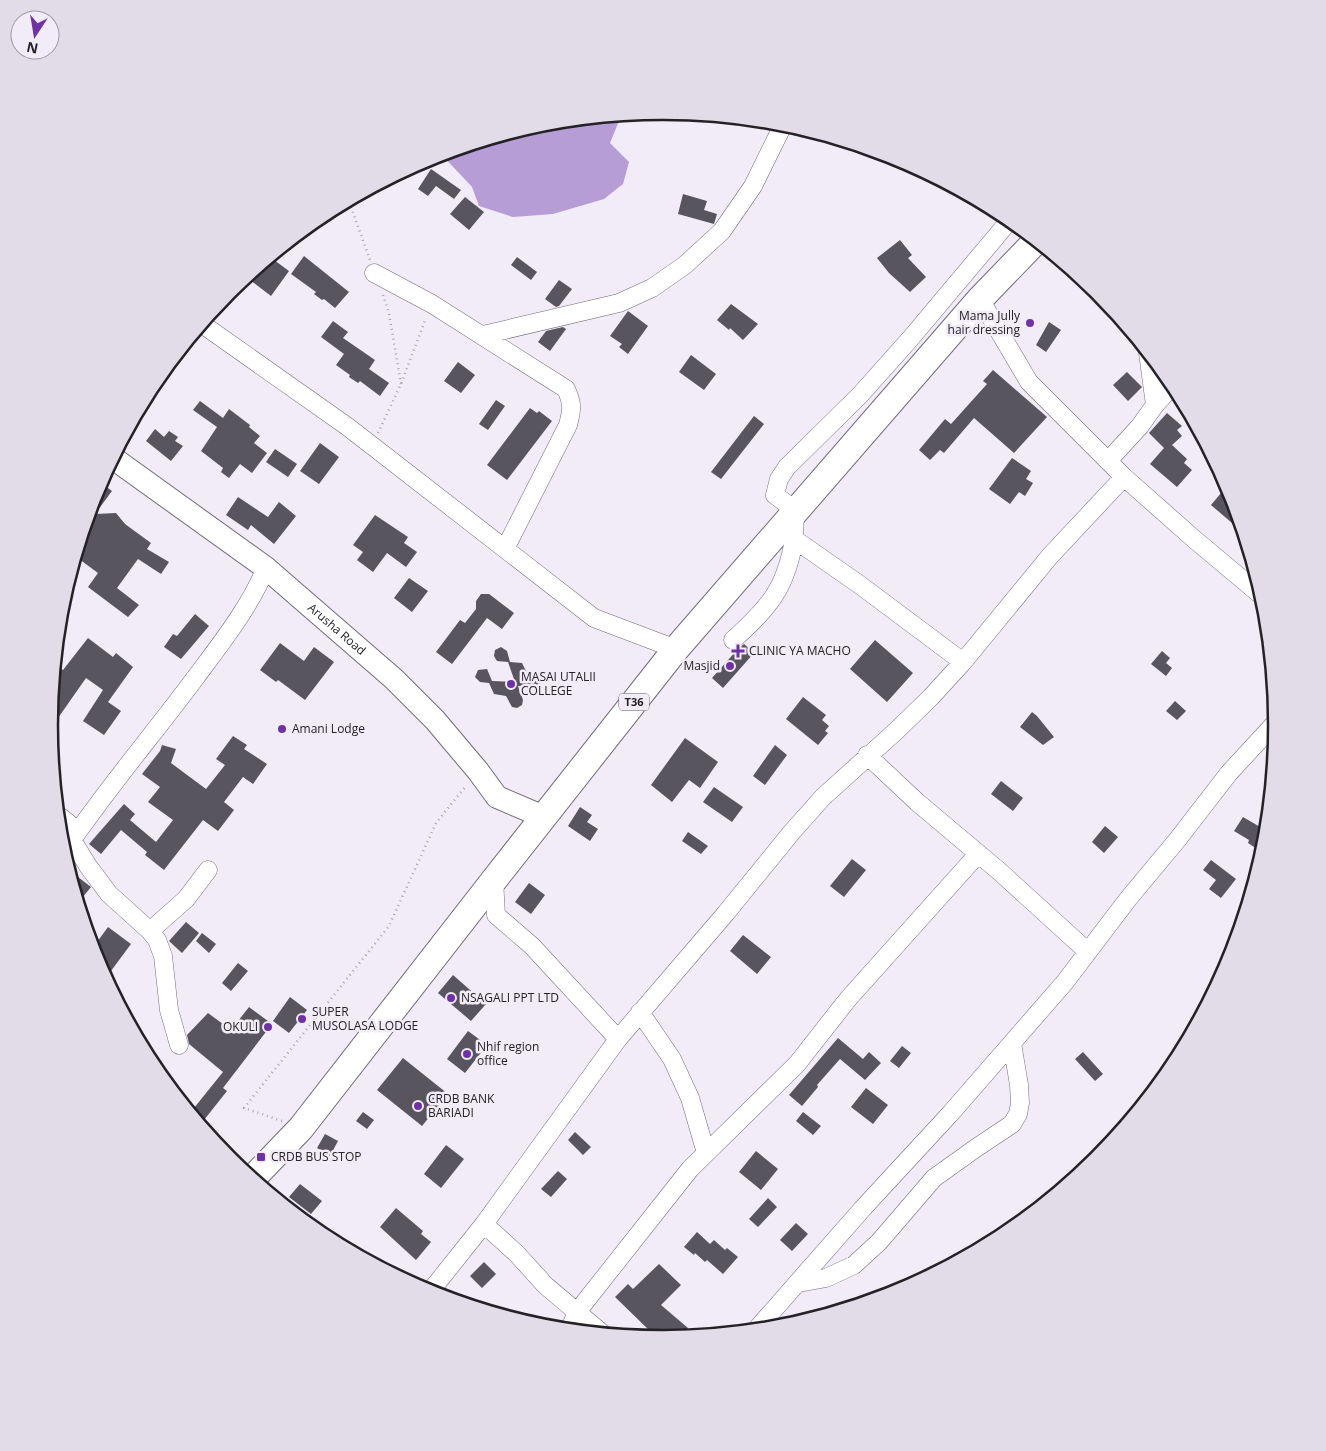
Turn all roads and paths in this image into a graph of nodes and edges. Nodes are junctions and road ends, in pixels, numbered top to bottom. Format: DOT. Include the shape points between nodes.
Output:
graph roads {
  1 [pos="780,132"];
  2 [pos="1005,226"];
  3 [pos="1032,245"];
  4 [pos="374,273"];
  5 [pos="980,299"];
  6 [pos="432,304"];
  7 [pos="207,327"];
  8 [pos="483,335"];
  9 [pos="1150,366"];
  10 [pos="1167,391"];
  11 [pos="1155,405"];
  12 [pos="371,445"];
  13 [pos="1108,461"];
  14 [pos="118,462"];
  15 [pos="1124,477"];
  16 [pos="796,510"];
  17 [pos="794,539"];
  18 [pos="505,549"];
  19 [pos="266,568"];
  20 [pos="1253,588"];
  21 [pos="733,640"];
  22 [pos="676,649"];
  23 [pos="963,662"];
  24 [pos="1268,732"];
  25 [pos="867,756"];
  26 [pos="478,771"];
  27 [pos="544,817"];
  28 [pos="71,841"];
  29 [pos="978,854"];
  30 [pos="208,870"];
  31 [pos="494,880"];
  32 [pos="150,931"];
  33 [pos="1088,952"];
  34 [pos="640,1012"];
  35 [pos="618,1039"];
  36 [pos="1012,1043"];
  37 [pos="179,1045"];
  38 [pos="301,1128"];
  39 [pos="706,1153"];
  40 [pos="257,1174"];
  41 [pos="484,1224"];
  42 [pos="799,1283"];
  43 [pos="434,1286"];
  44 [pos="577,1312"];
  45 [pos="764,1322"];
  46 [pos="572,1324"];
  47 [pos="595,1327"];
  1 -- 8 [label="street" via="753,186 722,231 685,265 652,288 619,303"];
  2 -- 16 [label="street" via="860,395 787,467 779,478 775,495"];
  3 -- 5 [label="highway, T36"];
  4 -- 6 [label="street"];
  5 -- 13 [label="street" via="1029,382"];
  5 -- 16 [label="highway, T36"];
  6 -- 8 [label="street"];
  6 -- 12 [label="path" via="401,384"];
  7 -- 12 [label="street"];
  8 -- 18 [label="street" via="566,389 572,402 568,425"];
  9 -- 11 [label="street"];
  10 -- 11 [label="street"];
  11 -- 13 [label="street"];
  12 -- 18 [label="street"];
  13 -- 15 [label="street"];
  14 -- 19 [label="main road, Arusha Road"];
  15 -- 20 [label="street"];
  15 -- 23 [label="street" via="1050,556"];
  16 -- 17 [label="street"];
  16 -- 22 [label="highway, T36"];
  17 -- 21 [label="street" via="787,574 780,590"];
  17 -- 23 [label="street"];
  18 -- 22 [label="street" via="594,618"];
  19 -- 26 [label="main road, Arusha Road" via="394,679 435,720"];
  19 -- 28 [label="street" via="246,607 210,658"];
  22 -- 27 [label="highway, T36"];
  23 -- 25 [label="street"];
  24 -- 33 [label="street" via="1229,773"];
  25 -- 29 [label="street"];
  25 -- 34 [label="street" via="823,797 791,833"];
  26 -- 27 [label="main road, Arusha Road" via="497,797"];
  26 -- 38 [label="path" via="436,823 389,926 244,1108"];
  27 -- 31 [label="highway, T36"];
  28 -- 32 [label="street" via="109,894"];
  29 -- 33 [label="street"];
  29 -- 39 [label="street" via="848,999 797,1064"];
  30 -- 32 [label="street" via="186,899"];
  31 -- 35 [label="street" via="496,915 532,946"];
  31 -- 38 [label="highway, T36"];
  32 -- 37 [label="street" via="163,956 169,1010"];
  33 -- 36 [label="street"];
  34 -- 35 [label="street"];
  34 -- 39 [label="street" via="676,1067 690,1098"];
  35 -- 41 [label="street"];
  36 -- 42 [label="street"];
  36 -- 42 [label="street" via="1020,1103 1012,1124 934,1178 879,1242 854,1265 826,1278"];
  38 -- 40 [label="highway, T36"];
  39 -- 44 [label="street"];
  41 -- 43 [label="street"];
  41 -- 44 [label="street"];
  42 -- 45 [label="street"];
  44 -- 46 [label="street"];
  44 -- 47 [label="street"];
}
